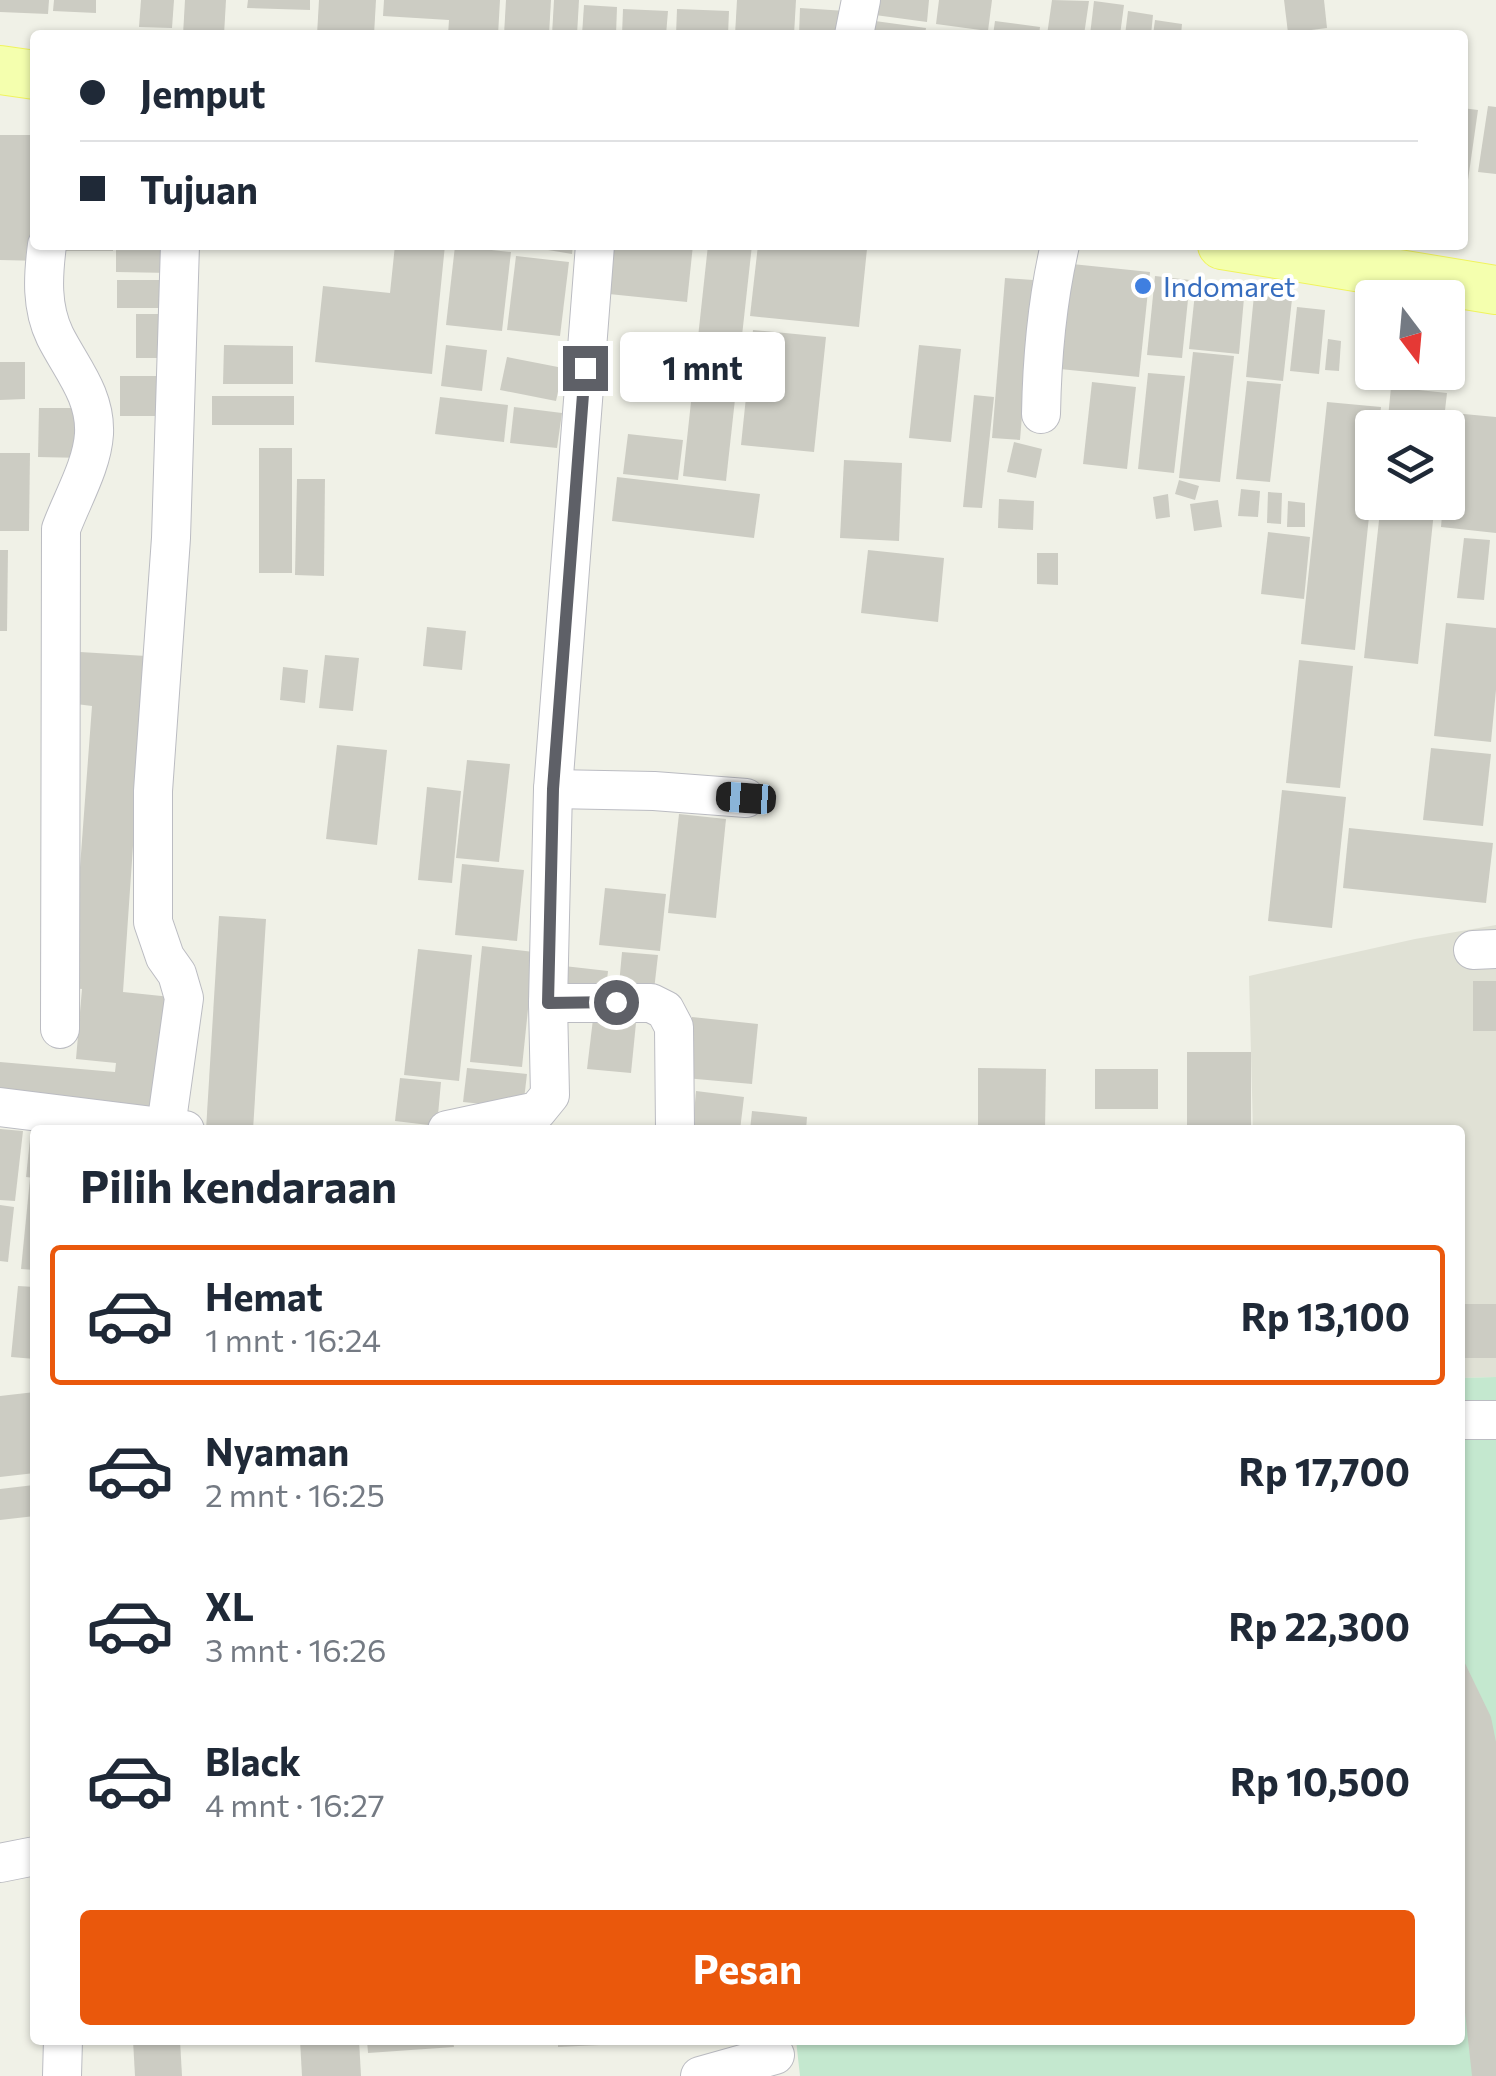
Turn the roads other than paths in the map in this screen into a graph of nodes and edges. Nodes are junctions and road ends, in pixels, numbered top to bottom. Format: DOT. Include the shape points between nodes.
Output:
graph roads {
  1 [pos="861,0"];
  2 [pos="855,30"];
  3 [pos="0,70"];
  4 [pos="30,73"];
  5 [pos="46,250"];
  6 [pos="180,250"];
  7 [pos="594,250"];
  8 [pos="1059,250"];
  9 [pos="1252,250"];
  10 [pos="1496,290"];
  11 [pos="1041,414"];
  12 [pos="553,789"];
  13 [pos="746,798"];
  14 [pos="548,1003"];
  15 [pos="60,1029"];
  16 [pos="0,1107"];
  17 [pos="150,1125"];
  18 [pos="175,1125"];
  19 [pos="471,1125"];
  20 [pos="675,1125"];
  21 [pos="1465,1420"];
  22 [pos="1496,1420"];
  23 [pos="30,1857"];
  24 [pos="0,1863"];
  25 [pos="62,2045"];
  26 [pos="775,2057"];
  27 [pos="62,2076"];
  28 [pos="700,2076"];
  1 -- 2 [label="street"];
  3 -- 4 [label="main road"];
  5 -- 15 [label="street" via="45,307 90,399 94,434 61,529"];
  6 -- 18 [label="street" via="171,538 153,791 153,922 184,998"];
  7 -- 12 [label="street"];
  8 -- 11 [label="street"];
  9 -- 10 [label="main road"];
  12 -- 13 [label="street"];
  12 -- 14 [label="street"];
  14 -- 19 [label="street" via="550,1094 544,1105"];
  14 -- 20 [label="street" via="651,1002 665,1010 674,1027"];
  16 -- 17 [label="street"];
  21 -- 22 [label="street"];
  23 -- 24 [label="street"];
  25 -- 27 [label="street"];
  26 -- 28 [label="street"];
}
